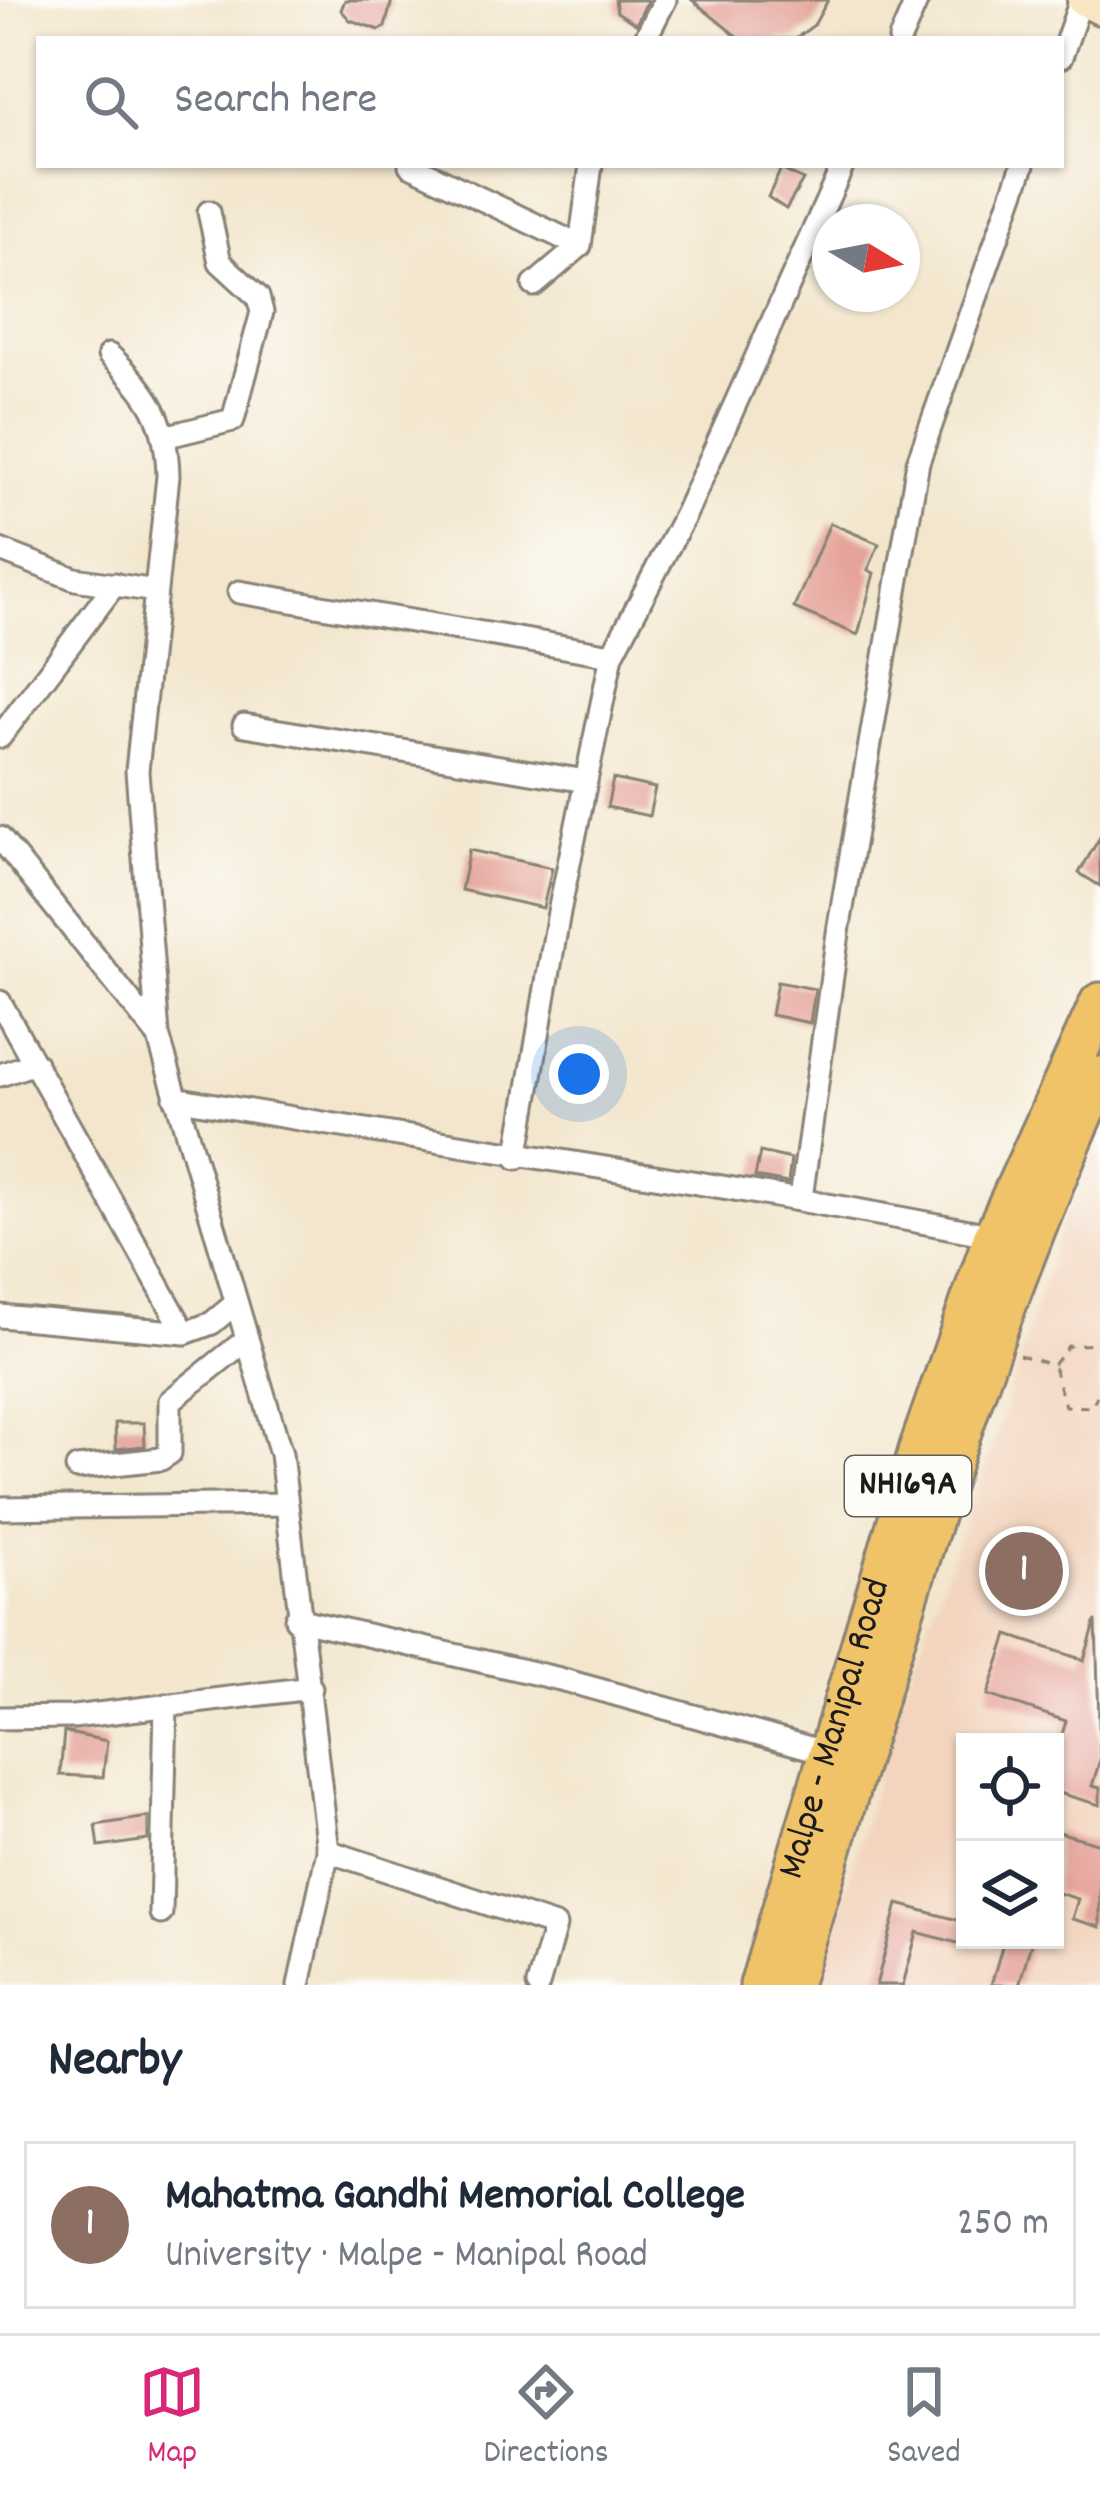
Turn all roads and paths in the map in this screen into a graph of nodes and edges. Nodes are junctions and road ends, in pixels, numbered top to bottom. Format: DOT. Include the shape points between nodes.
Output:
graph roads {
  1 [pos="665,0"];
  2 [pos="917,0"];
  3 [pos="1082,0"];
  4 [pos="1100,9"];
  5 [pos="647,36"];
  6 [pos="901,36"];
  7 [pos="1064,49"];
  8 [pos="416,168"];
  9 [pos="591,168"];
  10 [pos="842,168"];
  11 [pos="1022,168"];
  12 [pos="209,212"];
  13 [pos="580,246"];
  14 [pos="534,285"];
  15 [pos="109,356"];
  16 [pos="167,436"];
  17 [pos="0,550"];
  18 [pos="115,584"];
  19 [pos="156,591"];
  20 [pos="239,592"];
  21 [pos="612,655"];
  22 [pos="244,725"];
  23 [pos="0,737"];
  24 [pos="586,781"];
  25 [pos="0,838"];
  26 [pos="0,1002"];
  27 [pos="1100,1003"];
  28 [pos="158,1036"];
  29 [pos="35,1063"];
  30 [pos="0,1075"];
  31 [pos="1100,1077"];
  32 [pos="175,1098"];
  33 [pos="518,1158"];
  34 [pos="801,1198"];
  35 [pos="994,1236"];
  36 [pos="236,1303"];
  37 [pos="0,1316"];
  38 [pos="185,1333"];
  39 [pos="247,1339"];
  40 [pos="987,1346"];
  41 [pos="1100,1348"];
  42 [pos="1053,1365"];
  43 [pos="1097,1396"];
  44 [pos="76,1468"];
  45 [pos="285,1504"];
  46 [pos="0,1508"];
  47 [pos="296,1619"];
  48 [pos="872,1662"];
  49 [pos="311,1688"];
  50 [pos="166,1705"];
  51 [pos="0,1718"];
  52 [pos="828,1753"];
  53 [pos="328,1851"];
  54 [pos="161,1913"];
  55 [pos="299,1985"];
  56 [pos="538,1985"];
  57 [pos="760,1985"];
  58 [pos="791,1985"];
  1 -- 5 [label="street"];
  2 -- 6 [label="street"];
  3 -- 4 [label="street"];
  3 -- 7 [label="street"];
  8 -- 13 [label="street"];
  9 -- 13 [label="street"];
  10 -- 21 [label="street" via="686,513"];
  11 -- 34 [label="street" via="918,462"];
  12 -- 16 [label="street" via="220,262 259,297 262,312 232,419"];
  13 -- 14 [label="street"];
  15 -- 16 [label="street" via="137,381"];
  16 -- 19 [label="street"];
  17 -- 18 [label="street" via="54,573"];
  18 -- 19 [label="street"];
  18 -- 23 [label="street"];
  19 -- 28 [label="street" via="137,771"];
  20 -- 21 [label="street"];
  21 -- 24 [label="street"];
  22 -- 24 [label="street"];
  24 -- 33 [label="street"];
  25 -- 28 [label="street"];
  26 -- 29 [label="street"];
  27 -- 35 [label="highway, Malpe - Manipal Road / NH169A"];
  28 -- 32 [label="street"];
  29 -- 30 [label="street"];
  29 -- 38 [label="street"];
  31 -- 40 [label="highway, Malpe - Manipal Road / NH169A"];
  32 -- 33 [label="street"];
  32 -- 36 [label="street"];
  33 -- 34 [label="street"];
  34 -- 35 [label="street"];
  35 -- 48 [label="highway, Malpe - Manipal Road / NH169A" via="920,1448"];
  36 -- 38 [label="street"];
  36 -- 39 [label="street"];
  37 -- 38 [label="street"];
  39 -- 44 [label="street" via="170,1401 170,1453 161,1460"];
  39 -- 45 [label="street" via="281,1454"];
  40 -- 42 [label="path"];
  40 -- 48 [label="highway, Malpe - Manipal Road / NH169A"];
  41 -- 42 [label="path" via="1068,1346"];
  42 -- 43 [label="path" via="1065,1406 1091,1407"];
  45 -- 46 [label="street"];
  45 -- 47 [label="street"];
  47 -- 49 [label="street"];
  47 -- 52 [label="street" via="560,1679"];
  48 -- 52 [label="highway, Malpe - Manipal Road / NH169A"];
  48 -- 58 [label="highway, Malpe - Manipal Road / NH169A"];
  49 -- 50 [label="street"];
  49 -- 53 [label="street"];
  50 -- 51 [label="street"];
  50 -- 54 [label="street"];
  52 -- 57 [label="highway, Malpe - Manipal Road / NH169A"];
  53 -- 55 [label="street"];
  53 -- 56 [label="street" via="555,1926"];
}
